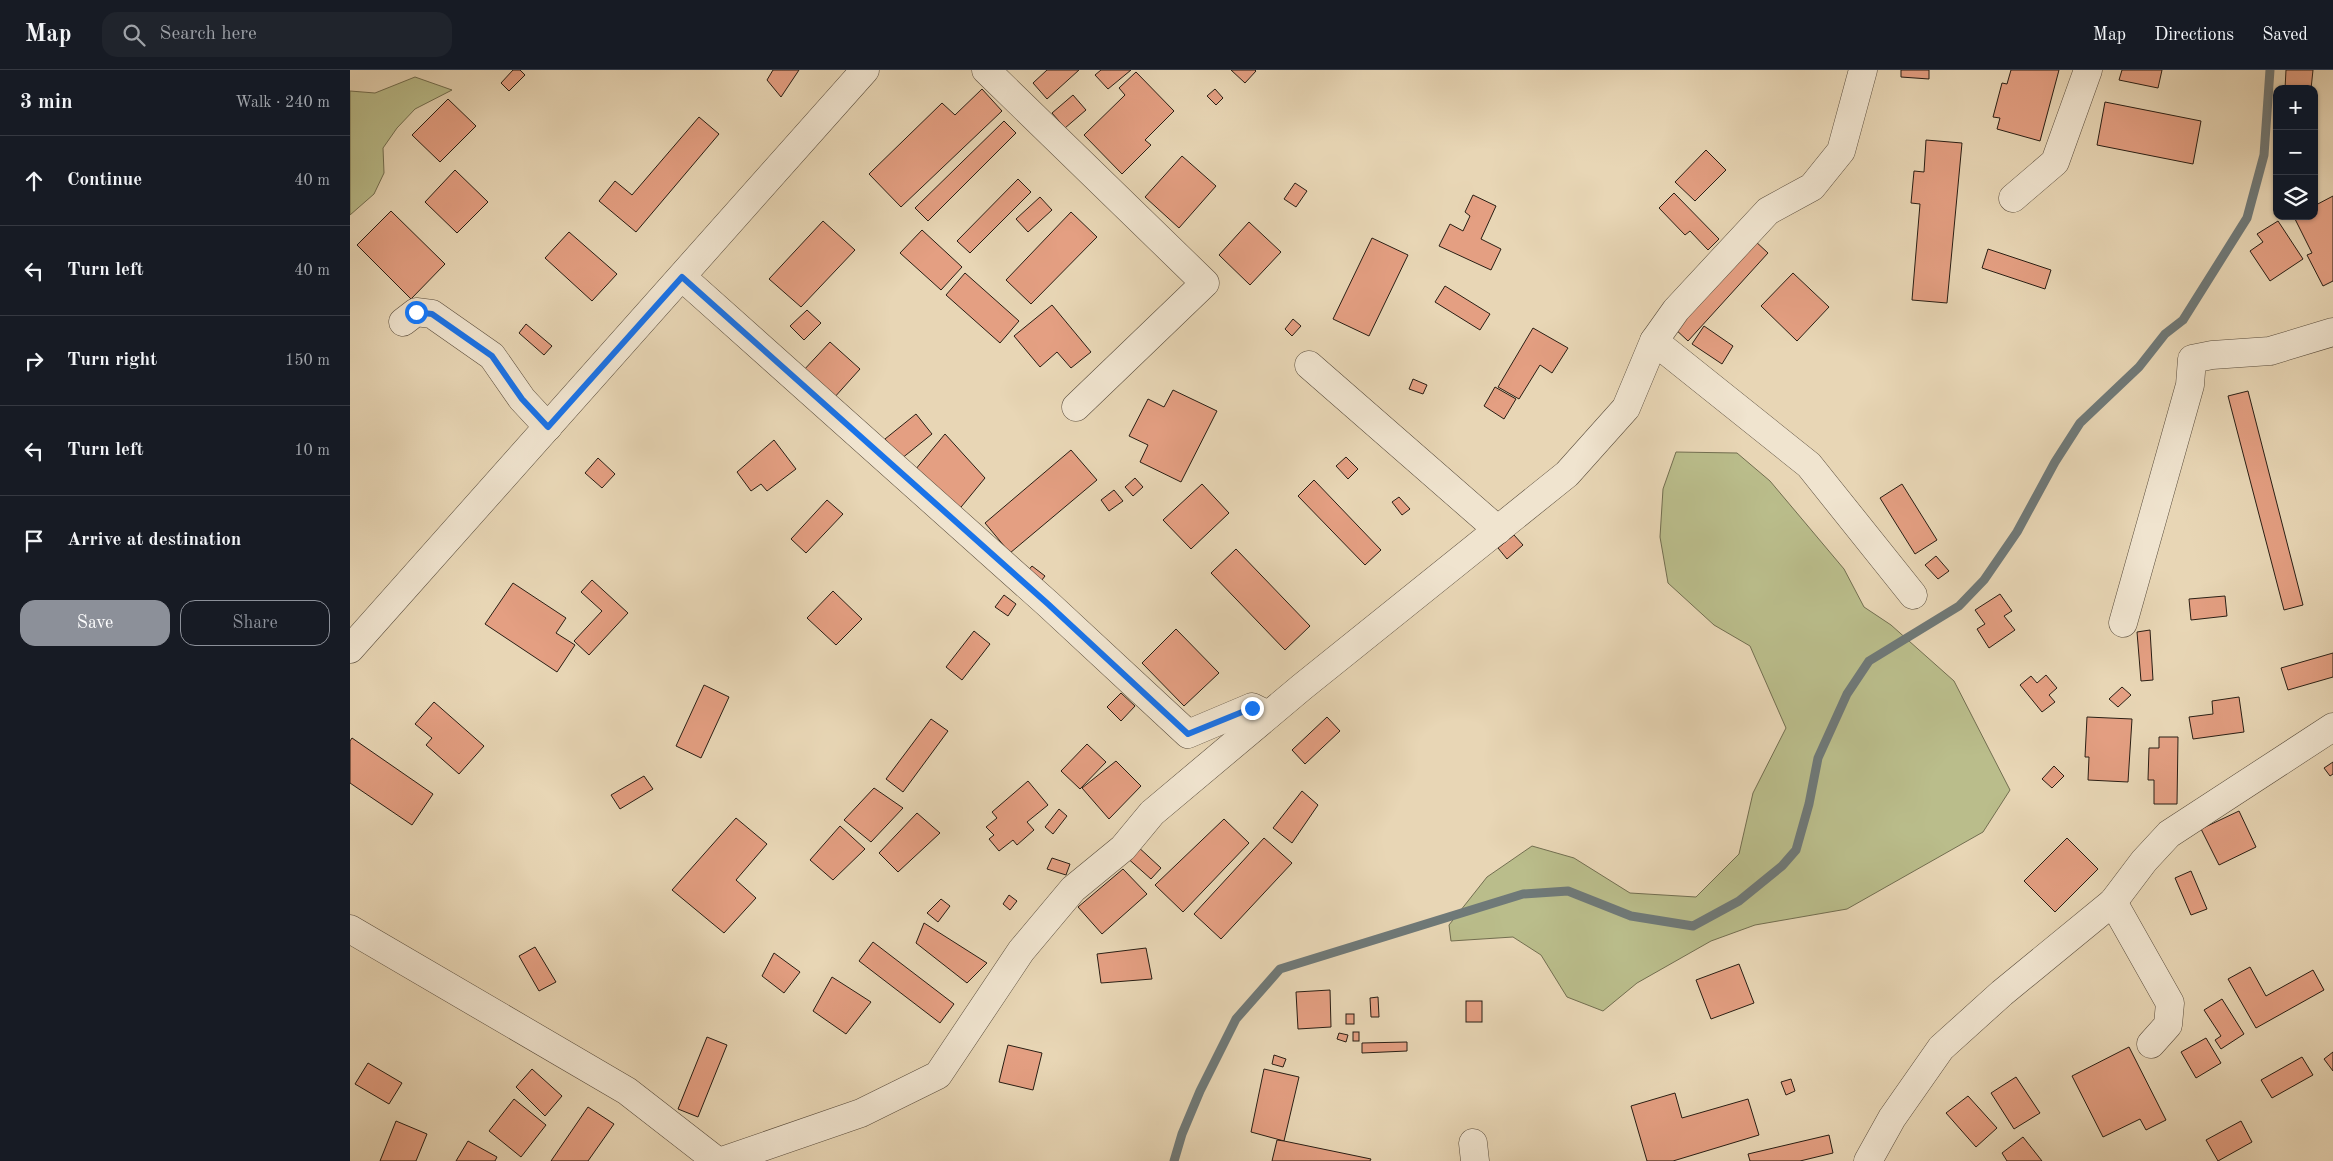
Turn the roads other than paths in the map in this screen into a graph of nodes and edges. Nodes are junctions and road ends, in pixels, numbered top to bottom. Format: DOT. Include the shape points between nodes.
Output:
graph roads {
  1 [pos="865,70"];
  2 [pos="986,70"];
  3 [pos="1863,70"];
  4 [pos="2088,70"];
  5 [pos="2013,198"];
  6 [pos="682,277"];
  7 [pos="403,322"];
  8 [pos="2333,332"];
  9 [pos="1654,341"];
  10 [pos="1309,365"];
  11 [pos="1076,407"];
  12 [pos="548,427"];
  13 [pos="1498,530"];
  14 [pos="1913,595"];
  15 [pos="2123,623"];
  16 [pos="350,649"];
  17 [pos="1268,715"];
  18 [pos="2333,727"];
  19 [pos="2113,902"];
  20 [pos="350,929"];
  21 [pos="2150,1044"];
  22 [pos="717,1161"];
  23 [pos="722,1161"];
  24 [pos="1868,1161"];
  1 -- 6 [label="street"];
  2 -- 11 [label="street" via="1205,283"];
  3 -- 9 [label="street" via="1841,151 1812,187 1768,211 1676,310"];
  4 -- 5 [label="street" via="2056,162"];
  6 -- 12 [label="street"];
  6 -- 17 [label="street" via="1048,604 1188,734 1252,708"];
  7 -- 12 [label="street" via="416,312 432,314 468,338 492,356 522,399"];
  8 -- 15 [label="street" via="2270,351 2212,354 2192,359 2190,385"];
  9 -- 13 [label="street" via="1626,408 1567,474"];
  9 -- 14 [label="street" via="1809,465"];
  10 -- 13 [label="street"];
  12 -- 16 [label="street"];
  13 -- 17 [label="street"];
  17 -- 23 [label="street" via="1152,813 1123,848 1073,889 1021,951 938,1075 861,1113"];
  18 -- 19 [label="street" via="2169,834"];
  19 -- 21 [label="street" via="2170,1003 2168,1025"];
  19 -- 24 [label="street" via="1941,1048 1892,1118"];
  20 -- 22 [label="street" via="627,1091"];
}
